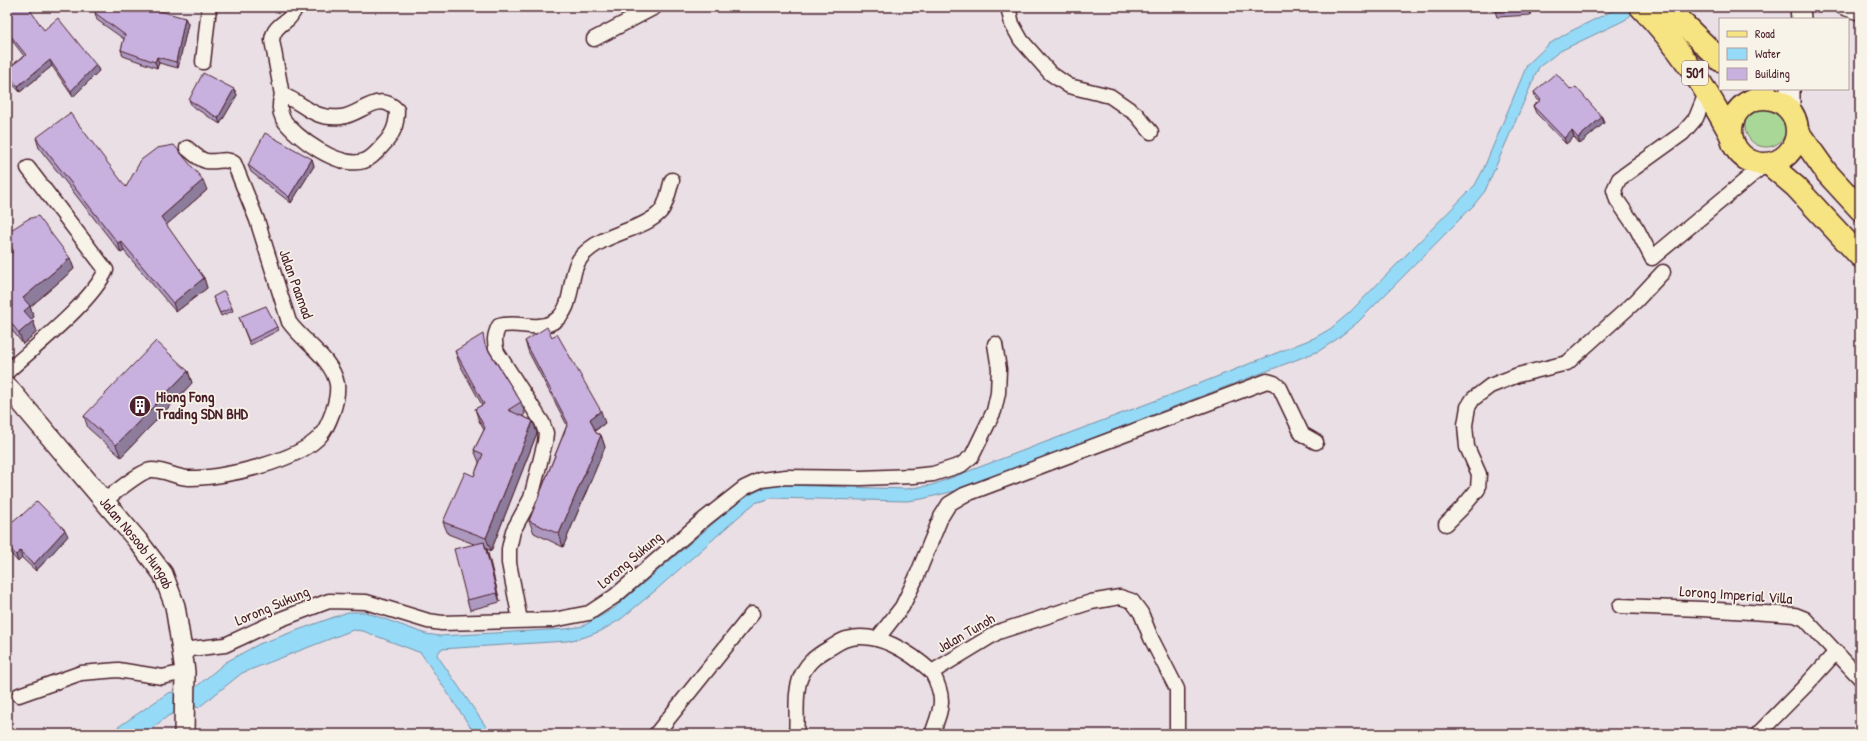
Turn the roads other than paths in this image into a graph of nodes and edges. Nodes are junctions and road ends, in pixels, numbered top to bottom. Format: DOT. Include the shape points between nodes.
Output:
graph roads {
  1 [pos="209,7"];
  2 [pos="296,7"];
  3 [pos="655,7"];
  4 [pos="1008,7"];
  5 [pos="1842,7"];
  6 [pos="1657,11"];
  7 [pos="1860,13"];
  8 [pos="594,39"];
  9 [pos="1719,59"];
  10 [pos="203,62"];
  11 [pos="1707,91"];
  12 [pos="1756,94"];
  13 [pos="282,95"];
  14 [pos="1790,99"];
  15 [pos="1151,132"];
  16 [pos="1798,132"];
  17 [pos="1731,135"];
  18 [pos="187,148"];
  19 [pos="1766,165"];
  20 [pos="28,168"];
  21 [pos="672,180"];
  22 [pos="1860,210"];
  23 [pos="1860,256"];
  24 [pos="1663,272"];
  25 [pos="995,344"];
  26 [pos="7,372"];
  27 [pos="7,386"];
  28 [pos="1316,442"];
  29 [pos="104,501"];
  30 [pos="1446,524"];
  31 [pos="1620,606"];
  32 [pos="752,614"];
  33 [pos="520,620"];
  34 [pos="877,639"];
  35 [pos="182,650"];
  36 [pos="1836,652"];
  37 [pos="932,672"];
  38 [pos="1860,678"];
  39 [pos="184,679"];
  40 [pos="19,696"];
  41 [pos="185,729"];
  42 [pos="656,734"];
  43 [pos="796,734"];
  44 [pos="932,734"];
  45 [pos="1177,734"];
  46 [pos="1758,734"];
  1 -- 10 [label="street"];
  2 -- 13 [label="street" via="272,34"];
  3 -- 8 [label="street"];
  4 -- 15 [label="street" via="1012,24 1021,40 1050,73 1070,86 1110,96 1136,114"];
  5 -- 7 [label="street"];
  6 -- 9 [label="main road, 501"];
  6 -- 11 [label="main road, 501" via="1672,41"];
  11 -- 17 [label="main road, 501"];
  11 -- 19 [label="street" via="1696,118 1683,133 1619,179 1614,190 1617,200 1637,229 1652,258"];
  12 -- 14 [label="main road" via="1778,100"];
  12 -- 17 [label="main road" via="1735,114"];
  13 -- 13 [label="street" via="308,111 324,116 342,117 379,102 393,105 397,110 397,122 391,138 365,161 340,160 310,145 287,123 279,104"];
  14 -- 16 [label="main road"];
  16 -- 19 [label="main road" via="1797,140 1789,154"];
  16 -- 22 [label="main road" via="1827,173"];
  17 -- 19 [label="main road" via="1736,150 1742,156 1756,164"];
  18 -- 29 [label="street, Jalan Paamad" via="205,161 228,159 234,163 256,220 289,322 327,363 337,384 336,399 328,425 321,436 302,450 282,459 246,470 209,477 187,478 151,470 131,480"];
  19 -- 23 [label="main road" via="1796,188"];
  20 -- 26 [label="street" via="106,270 102,280 65,320"];
  21 -- 33 [label="street" via="662,210 653,218 593,245 581,257 569,299 555,321 535,327 506,324 499,326 496,334 494,341 497,352 542,422 546,433 532,498 513,531 509,549 509,563"];
  24 -- 30 [label="street" via="1636,301 1567,363 1518,375 1490,386 1473,399 1468,407 1465,426 1467,447 1479,474 1478,488"];
  25 -- 33 [label="street, Lorong Sukung" via="999,370 994,411 972,456 961,465 933,474 913,476 786,477 761,480 744,488 616,596 589,613 553,620"];
  27 -- 29 [label="main road, Jalan Nosoob Hungab"];
  28 -- 34 [label="street" via="1302,434 1280,388 1267,380 964,495 949,504 941,517 902,607"];
  29 -- 35 [label="main road, Jalan Nosoob Hungab" via="163,574 175,606"];
  31 -- 36 [label="street, Lorong Imperial Villa" via="1794,615 1805,619"];
  32 -- 42 [label="street"];
  33 -- 35 [label="street, Lorong Sukung" via="428,622 366,602 329,601 281,619 225,645"];
  34 -- 37 [label="street, Jalan Tunoh" via="911,657"];
  34 -- 43 [label="street, Jalan Tunoh" via="846,639 814,657 806,668 797,693"];
  35 -- 39 [label="main road, Jalan Nosoob Hungab"];
  36 -- 38 [label="street, Lorong Imperial Villa"];
  36 -- 46 [label="street"];
  37 -- 44 [label="street" via="940,689 942,705"];
  37 -- 45 [label="street, Jalan Tunoh" via="998,632 1091,602 1120,597 1132,601 1141,613 1150,638 1177,689"];
  39 -- 40 [label="street" via="118,670 81,673"];
  39 -- 41 [label="main road, Jalan Nosoob Hungab"];
}
